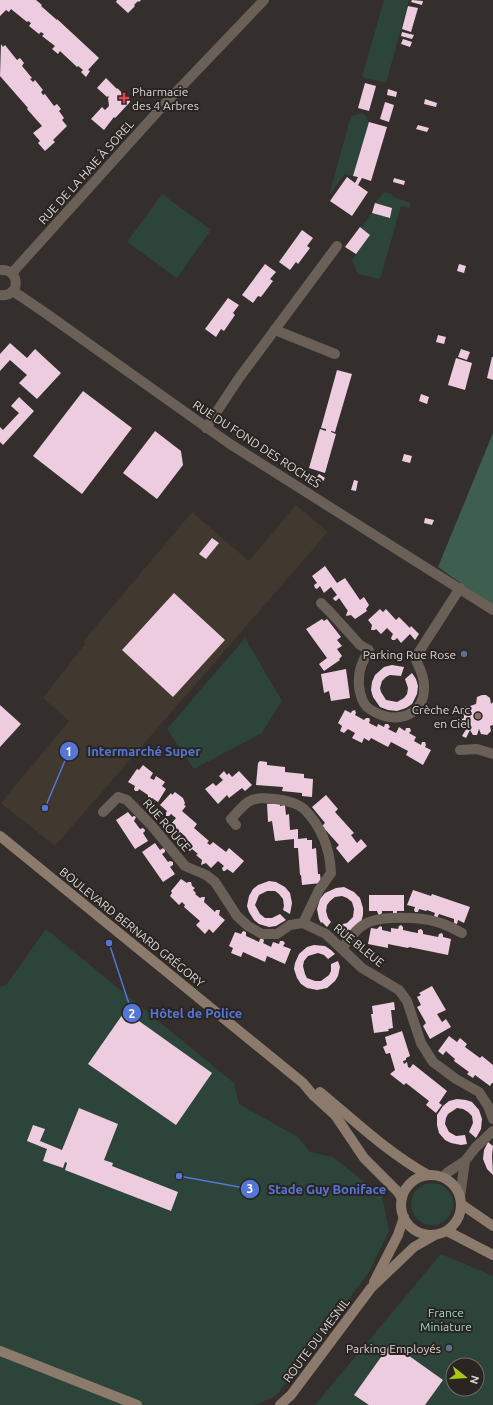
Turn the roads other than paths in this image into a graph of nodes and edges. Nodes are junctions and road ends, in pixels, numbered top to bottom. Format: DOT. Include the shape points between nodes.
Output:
graph roads {
  1 [pos="263,1"];
  2 [pos="337,246"];
  3 [pos="0,270"];
  4 [pos="12,273"];
  5 [pos="13,292"];
  6 [pos="0,296"];
  7 [pos="275,329"];
  8 [pos="336,354"];
  9 [pos="206,428"];
  10 [pos="460,588"];
  11 [pos="321,603"];
  12 [pos="493,610"];
  13 [pos="460,750"];
  14 [pos="493,754"];
  15 [pos="103,812"];
  16 [pos="236,825"];
  17 [pos="0,836"];
  18 [pos="303,923"];
  19 [pos="462,933"];
  20 [pos="342,948"];
  21 [pos="303,1083"];
  22 [pos="493,1119"];
  23 [pos="493,1131"];
  24 [pos="465,1161"];
  25 [pos="428,1175"];
  26 [pos="443,1177"];
  27 [pos="402,1198"];
  28 [pos="461,1200"];
  29 [pos="404,1217"];
  30 [pos="493,1226"];
  31 [pos="447,1231"];
  32 [pos="435,1235"];
  33 [pos="493,1255"];
  34 [pos="371,1288"];
  35 [pos="0,1351"];
  36 [pos="137,1405"];
  37 [pos="280,1405"];
  1 -- 4 [label="street, RUE DE LA HAIE À SOREL"];
  2 -- 7 [label="street"];
  3 -- 4 [label="street"];
  4 -- 5 [label="street" via="16,283"];
  5 -- 6 [label="street"];
  5 -- 9 [label="street, RUE DU FOND DES ROCHES"];
  7 -- 8 [label="street"];
  7 -- 9 [label="street"];
  9 -- 10 [label="street, RUE DU FOND DES ROCHES"];
  10 -- 11 [label="street" via="416,658 422,672 423,698 412,714 400,717 378,714 366,706 360,694 358,679 361,664 369,650 360,646"];
  10 -- 12 [label="street, RUE DU FOND DES ROCHES"];
  13 -- 14 [label="street" via="477,748"];
  15 -- 18 [label="street, RUE ROUGE" via="118,797 127,800 185,866 216,882 237,916 262,934 277,934 290,925"];
  16 -- 18 [label="street" via="231,820 248,802 262,797 292,803 303,809 315,824 326,841 331,873 319,890"];
  17 -- 21 [label="street, BOULEVARD BERNARD GRÉGORY"];
  18 -- 20 [label="street, RUE BLEUE" via="326,934"];
  19 -- 20 [label="street" via="445,924 428,920 386,918 365,923 356,929"];
  20 -- 22 [label="street, RUE BLEUE" via="362,968 399,990 407,1002 421,1043 433,1062 479,1092"];
  21 -- 25 [label="street, BOULEVARD BERNARD GRÉGORY" via="317,1090 397,1155"];
  21 -- 27 [label="street, BOULEVARD BERNARD GRÉGORY" via="342,1123 364,1158"];
  23 -- 24 [label="street"];
  24 -- 26 [label="street"];
  24 -- 28 [label="street"];
  25 -- 26 [label="street"];
  25 -- 27 [label="street" via="411,1182"];
  26 -- 28 [label="street" via="454,1185"];
  27 -- 29 [label="street"];
  28 -- 30 [label="street"];
  28 -- 31 [label="street" via="457,1220"];
  29 -- 32 [label="street" via="407,1223 420,1233"];
  29 -- 34 [label="street, ROUTE DU MESNIL" via="398,1235"];
  31 -- 32 [label="street"];
  31 -- 33 [label="street"];
  32 -- 34 [label="street, ROUTE DU MESNIL" via="414,1247"];
  34 -- 37 [label="street, ROUTE DU MESNIL" via="291,1395"];
  35 -- 36 [label="street"];
}
